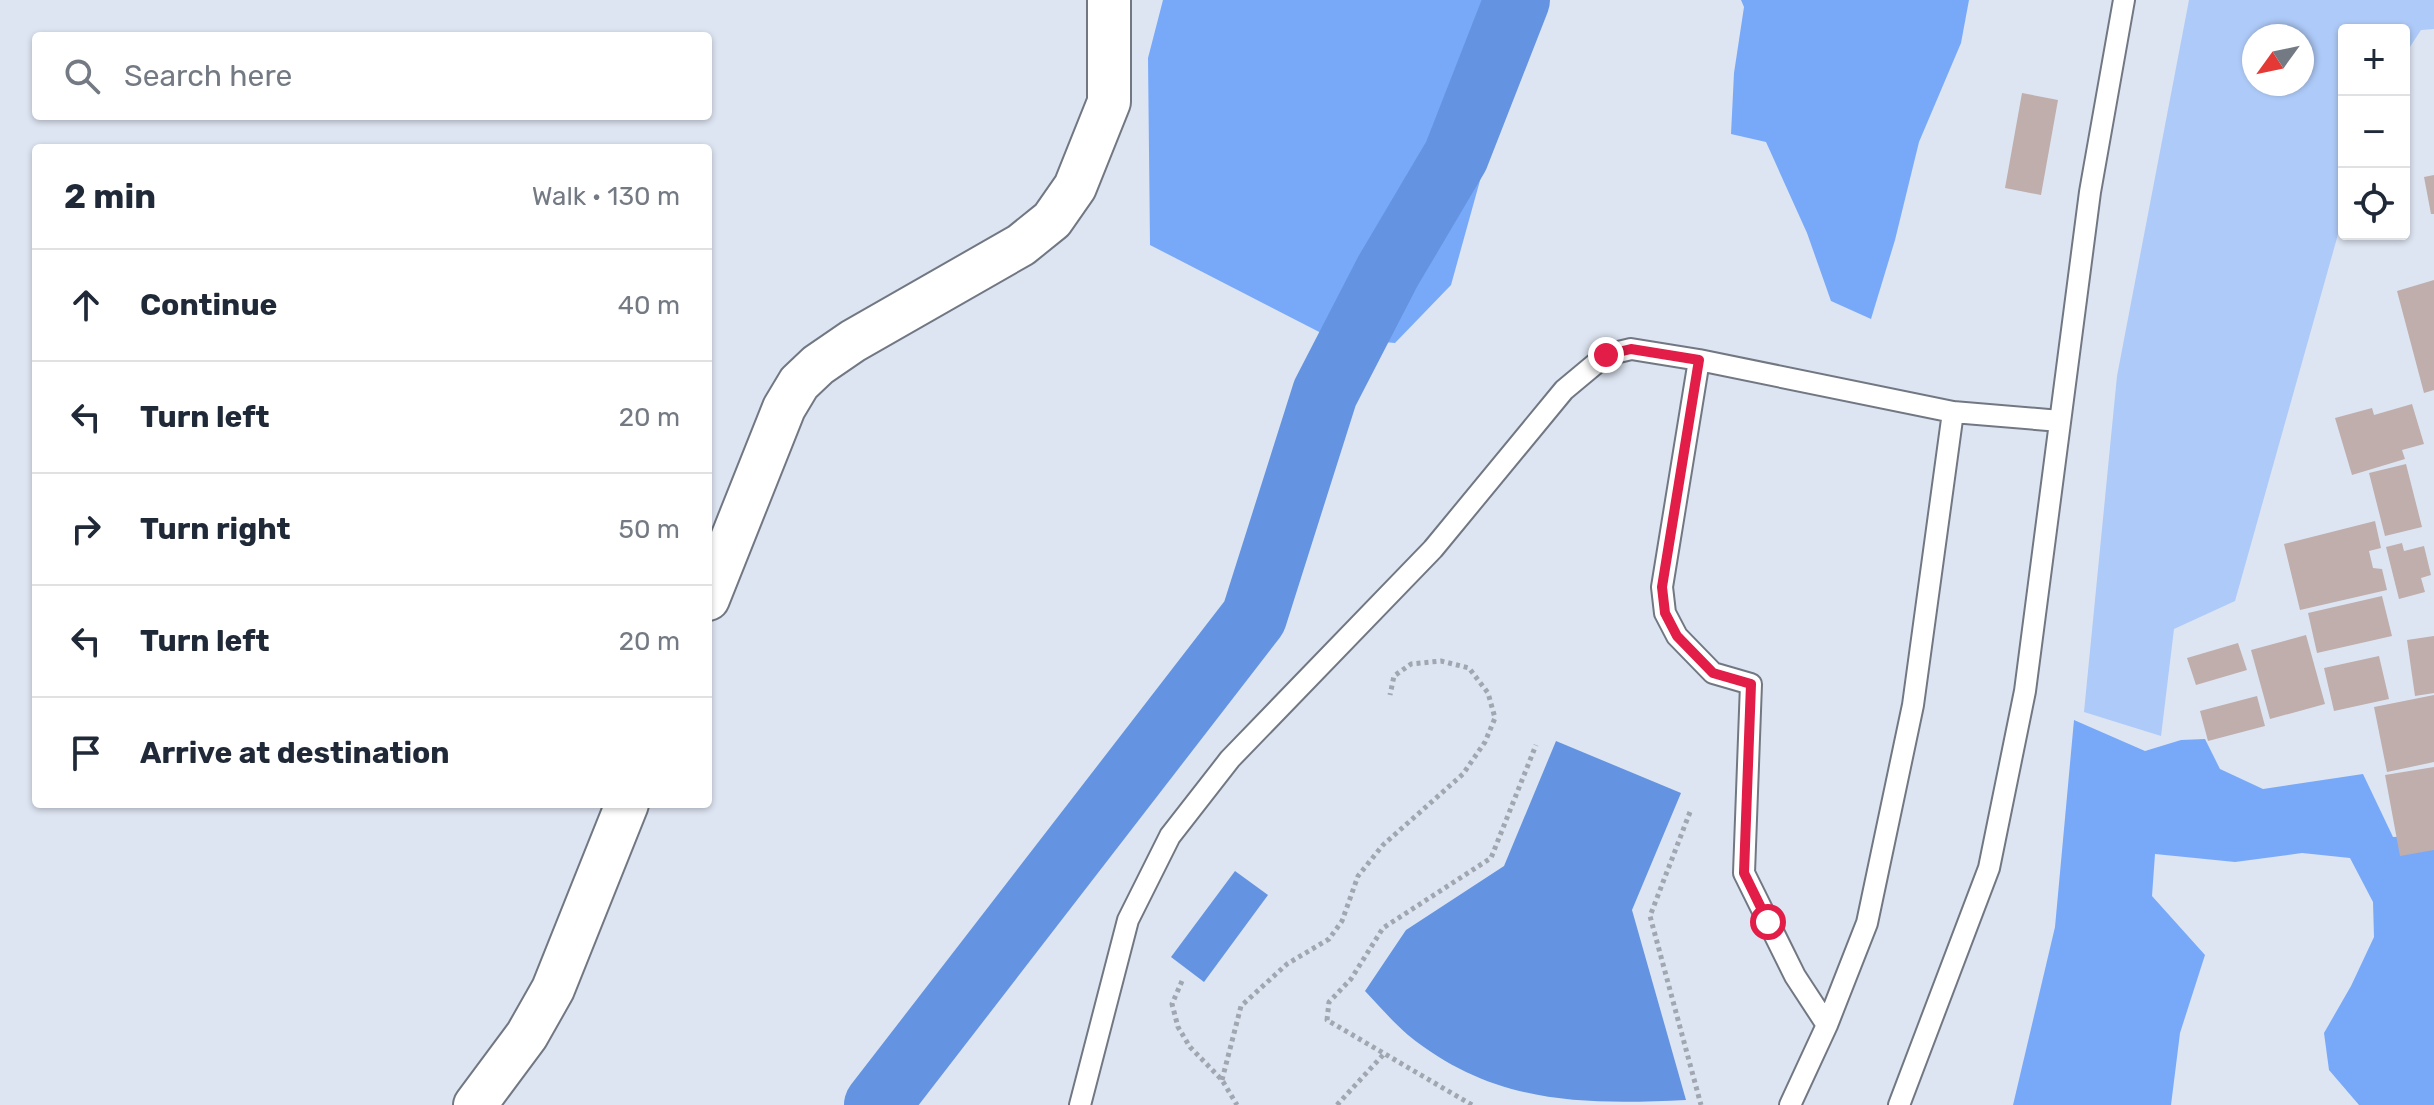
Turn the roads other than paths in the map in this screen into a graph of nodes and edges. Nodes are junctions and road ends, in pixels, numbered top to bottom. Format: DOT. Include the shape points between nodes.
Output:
graph roads {
  1 [pos="1109,0"];
  2 [pos="2124,0"];
  3 [pos="1699,360"];
  4 [pos="1953,412"];
  5 [pos="2060,421"];
  6 [pos="712,589"];
  7 [pos="625,808"];
  8 [pos="1827,1025"];
  9 [pos="475,1105"];
  10 [pos="1080,1105"];
  11 [pos="1790,1105"];
  12 [pos="1899,1105"];
  1 -- 6 [label="street" via="1109,102 1075,187 1052,220 1021,245 853,341 799,383 784,408"];
  2 -- 5 [label="lane" via="2090,192"];
  3 -- 4 [label="lane"];
  3 -- 8 [label="lane" via="1662,587 1665,613 1677,636 1713,673 1751,684 1744,873 1795,976"];
  3 -- 10 [label="lane" via="1631,349 1606,355 1564,390 1433,549 1230,759 1170,836 1128,920"];
  4 -- 5 [label="lane"];
  4 -- 8 [label="lane" via="1910,720 1867,923"];
  5 -- 12 [label="lane" via="2025,691 1989,868"];
  7 -- 9 [label="street" via="553,989 527,1035"];
  8 -- 11 [label="lane"];
}
